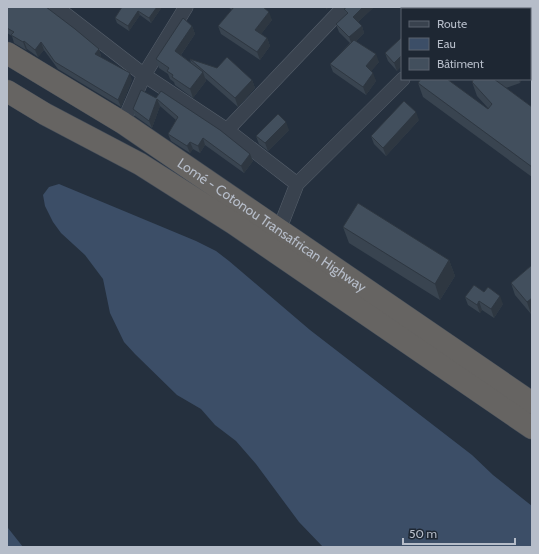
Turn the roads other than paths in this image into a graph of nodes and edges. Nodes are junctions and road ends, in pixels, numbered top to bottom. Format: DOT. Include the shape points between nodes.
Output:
graph roads {
  1 [pos="56,7"];
  2 [pos="186,7"];
  3 [pos="344,7"];
  4 [pos="7,54"];
  5 [pos="144,75"];
  6 [pos="402,80"];
  7 [pos="7,91"];
  8 [pos="123,123"];
  9 [pos="227,130"];
  10 [pos="297,184"];
  11 [pos="273,239"];
  12 [pos="532,403"];
  13 [pos="532,428"];
  1 -- 5 [label="street"];
  2 -- 5 [label="street"];
  3 -- 9 [label="street"];
  4 -- 8 [label="highway, Lomé - Cotonou Transafrican Highway"];
  5 -- 8 [label="street"];
  5 -- 9 [label="street"];
  6 -- 10 [label="street"];
  7 -- 11 [label="highway" via="140,164 233,223"];
  8 -- 11 [label="highway, Lomé - Cotonou Transafrican Highway"];
  9 -- 10 [label="street"];
  10 -- 11 [label="street"];
  11 -- 12 [label="highway, Lomé - Cotonou Transafrican Highway"];
  11 -- 13 [label="highway"];
}
